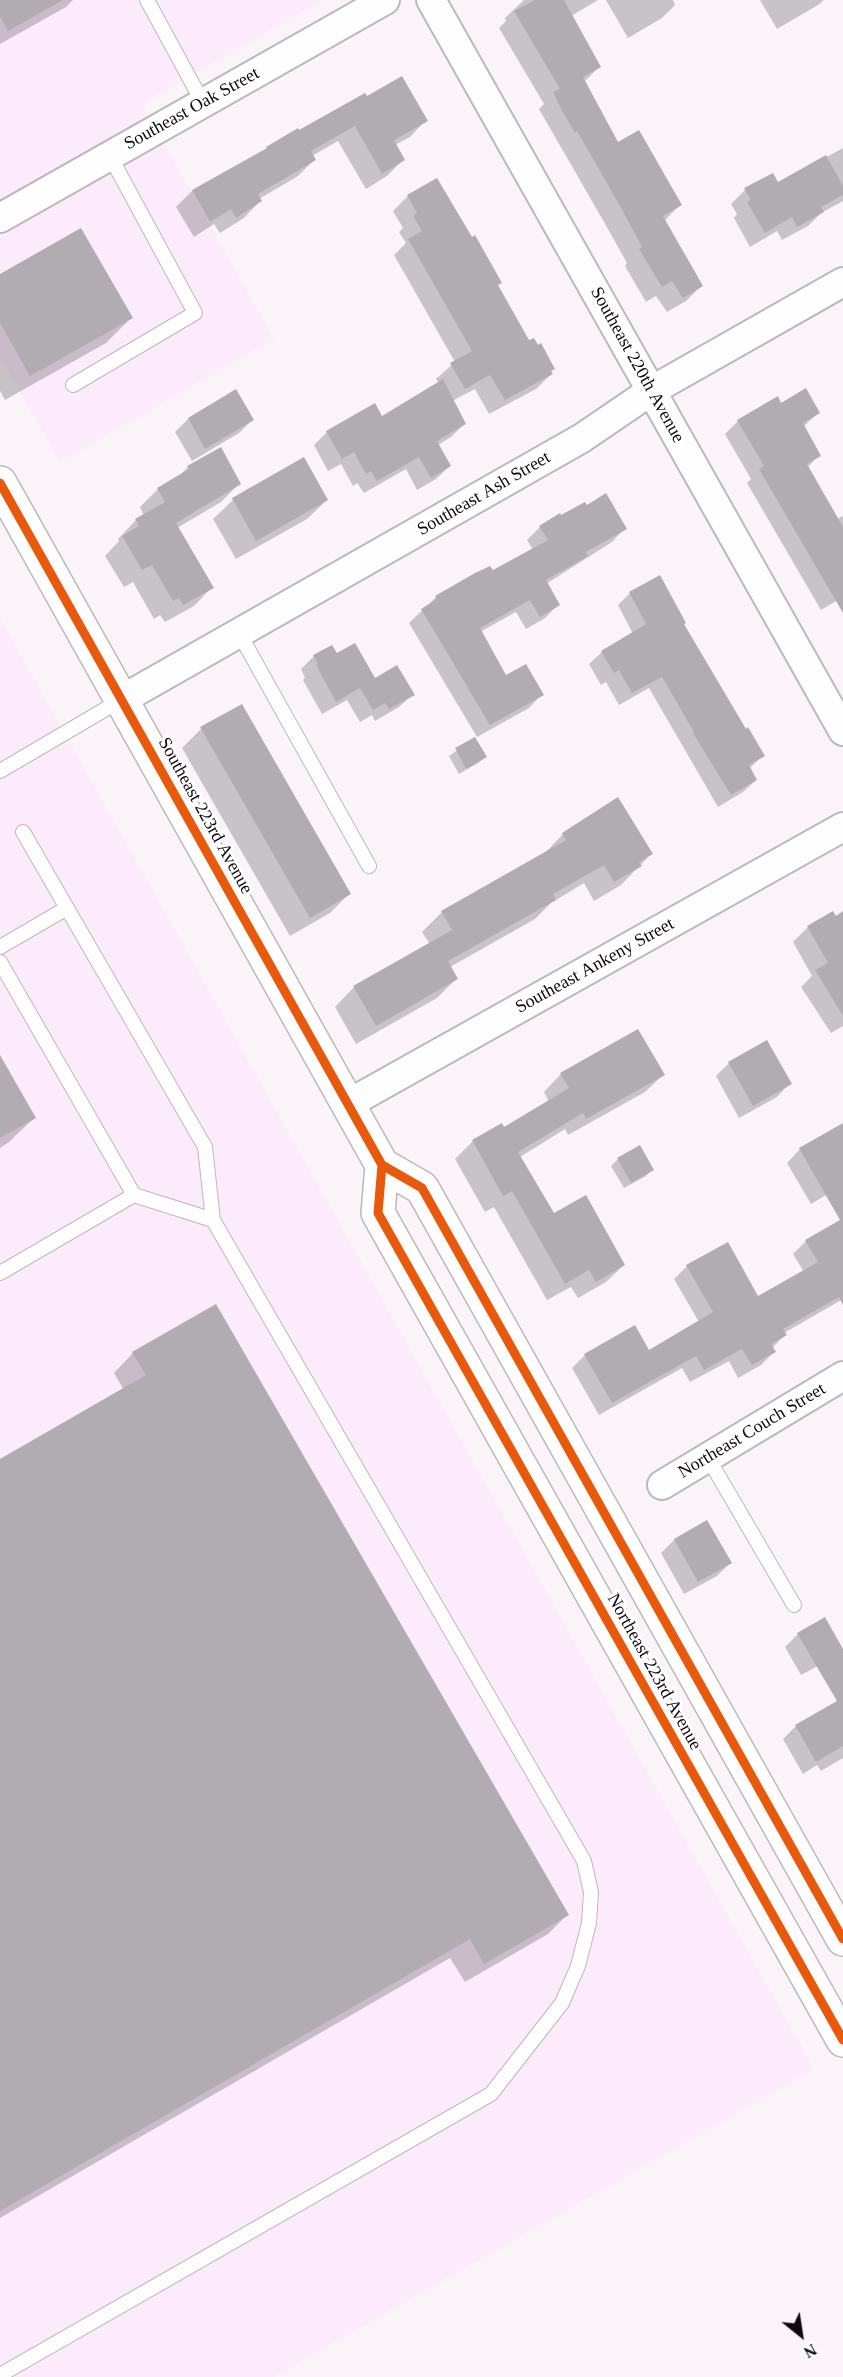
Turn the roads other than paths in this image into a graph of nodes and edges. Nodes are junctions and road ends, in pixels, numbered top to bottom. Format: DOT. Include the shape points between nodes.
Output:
graph roads {
  1 [pos="147,0"];
  2 [pos="385,0"];
  3 [pos="430,0"];
  4 [pos="203,103"];
  5 [pos="110,156"];
  6 [pos="0,218"];
  7 [pos="843,282"];
  8 [pos="74,385"];
  9 [pos="651,391"];
  10 [pos="0,483"];
  11 [pos="239,633"];
  12 [pos="121,700"];
  13 [pos="843,731"];
  14 [pos="0,771"];
  15 [pos="843,827"];
  16 [pos="23,832"];
  17 [pos="369,866"];
  18 [pos="67,908"];
  19 [pos="0,947"];
  20 [pos="0,962"];
  21 [pos="348,1104"];
  22 [pos="382,1165"];
  23 [pos="134,1195"];
  24 [pos="213,1220"];
  25 [pos="0,1273"];
  26 [pos="843,1376"];
  27 [pos="708,1458"];
  28 [pos="662,1485"];
  29 [pos="794,1605"];
  30 [pos="843,1939"];
  31 [pos="843,2040"];
  32 [pos="0,2375"];
  1 -- 4 [label="lane"];
  2 -- 4 [label="street, Southeast Oak Street"];
  3 -- 9 [label="street, Southeast 220th Avenue"];
  4 -- 5 [label="street, Southeast Oak Street"];
  5 -- 6 [label="street, Southeast Oak Street"];
  5 -- 8 [label="lane" via="195,313"];
  7 -- 9 [label="street, Southeast Ash Street"];
  9 -- 11 [label="street, Southeast Ash Street" via="582,438"];
  9 -- 13 [label="street, Southeast 220th Avenue"];
  10 -- 12 [label="main road, Southeast 223rd Avenue"];
  11 -- 12 [label="street, Southeast Ash Street"];
  11 -- 17 [label="lane"];
  12 -- 14 [label="lane"];
  12 -- 21 [label="main road, Southeast 223rd Avenue"];
  15 -- 21 [label="street, Southeast Ankeny Street"];
  16 -- 18 [label="lane"];
  18 -- 19 [label="lane"];
  18 -- 24 [label="lane" via="205,1147"];
  20 -- 23 [label="lane"];
  21 -- 22 [label="main road, Southeast 223rd Avenue"];
  22 -- 30 [label="main road, Northeast 223rd Avenue" via="422,1188"];
  22 -- 31 [label="main road, Northeast 223rd Avenue" via="378,1213"];
  23 -- 24 [label="lane"];
  23 -- 25 [label="lane"];
  24 -- 32 [label="lane" via="584,1861 591,1892 589,1923 578,1966 562,2003 491,2094"];
  26 -- 27 [label="street, Northeast Couch Street"];
  27 -- 28 [label="street, Northeast Couch Street"];
  27 -- 29 [label="lane"];
}
